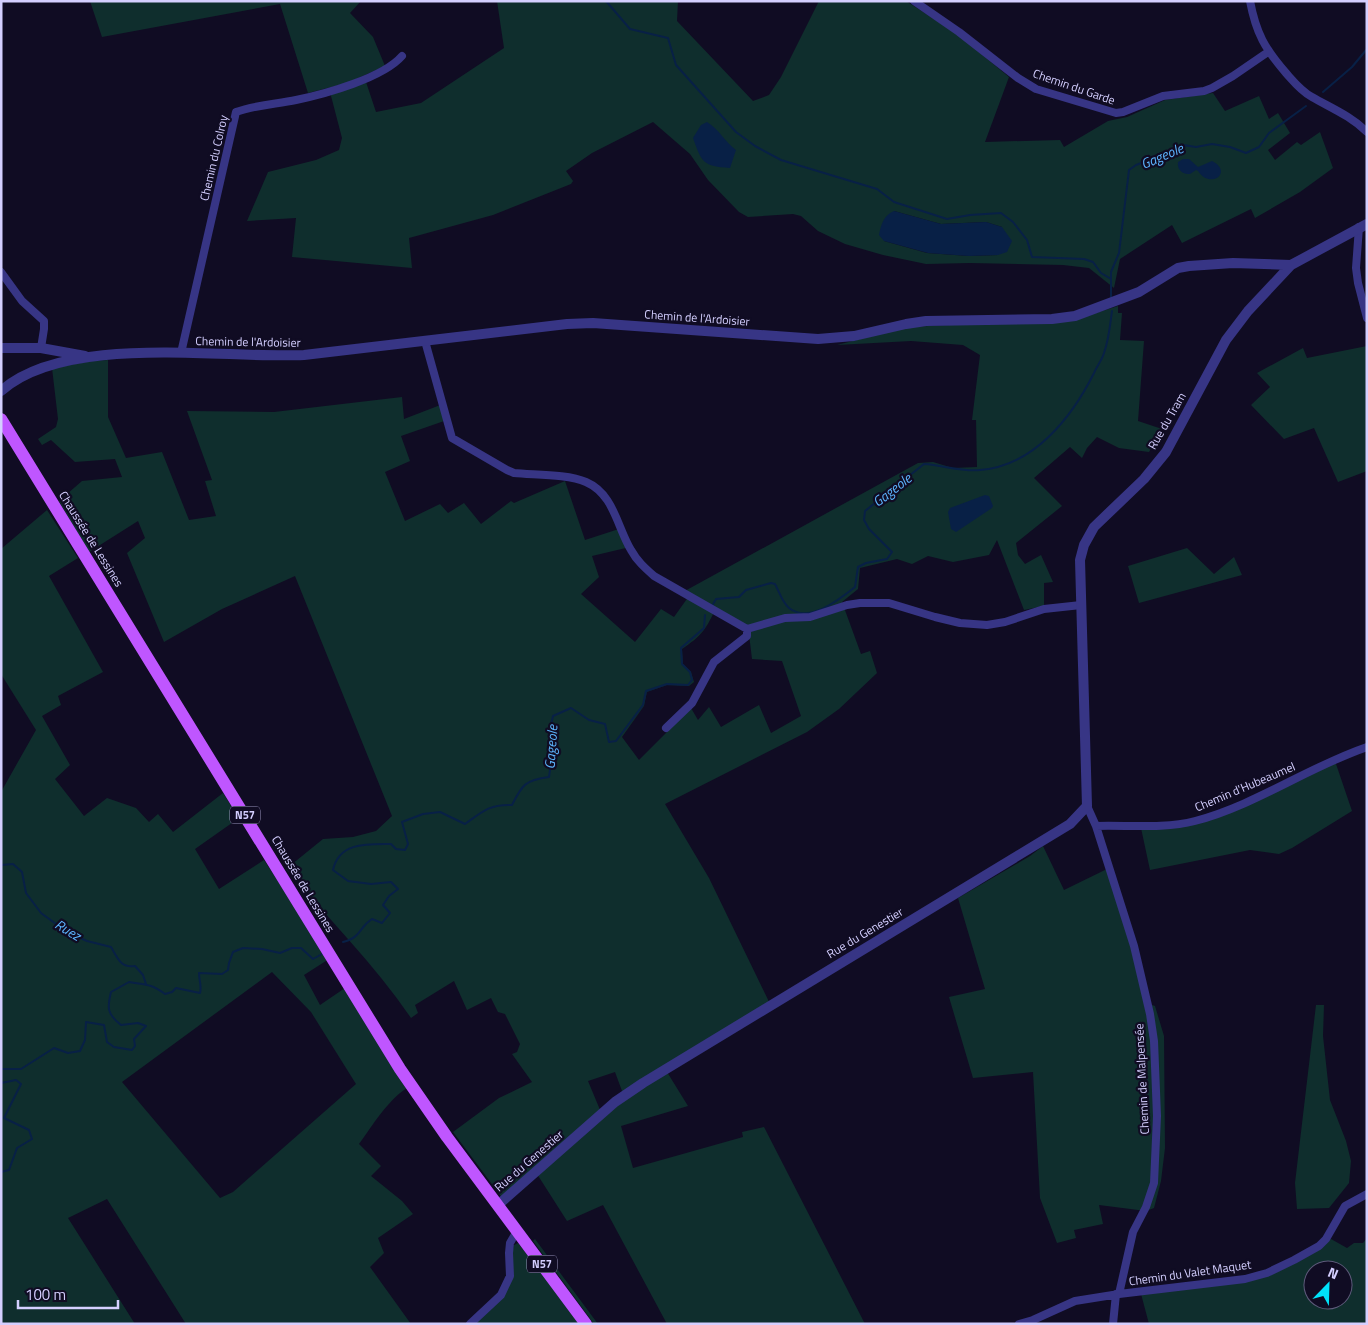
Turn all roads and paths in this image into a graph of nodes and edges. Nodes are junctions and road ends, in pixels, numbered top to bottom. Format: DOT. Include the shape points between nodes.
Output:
graph roads {
  1 [pos="914,1"];
  2 [pos="1250,1"];
  3 [pos="1268,52"];
  4 [pos="402,56"];
  5 [pos="1367,132"];
  6 [pos="1367,220"];
  7 [pos="1362,226"];
  8 [pos="1291,265"];
  9 [pos="1,272"];
  10 [pos="1367,318"];
  11 [pos="425,341"];
  12 [pos="1,348"];
  13 [pos="40,348"];
  14 [pos="182,353"];
  15 [pos="89,357"];
  16 [pos="1,391"];
  17 [pos="1,419"];
  18 [pos="1081,605"];
  19 [pos="747,629"];
  20 [pos="666,728"];
  21 [pos="1367,747"];
  22 [pos="1087,806"];
  23 [pos="1096,826"];
  24 [pos="1367,1194"];
  25 [pos="498,1205"];
  26 [pos="517,1231"];
  27 [pos="1117,1294"];
  28 [pos="470,1324"];
  29 [pos="586,1324"];
  30 [pos="1019,1324"];
  31 [pos="1112,1324"];
  1 -- 3 [label="street, Chemin du Garde" via="1024,82 1042,91 1116,113 1163,96 1212,88"];
  2 -- 3 [label="street" via="1254,20"];
  3 -- 5 [label="street" via="1304,92 1342,112"];
  4 -- 14 [label="street, Chemin du Colroy" via="395,64 351,84 298,100 236,112"];
  6 -- 7 [label="street"];
  7 -- 8 [label="street"];
  7 -- 10 [label="street" via="1356,268"];
  8 -- 11 [label="street, Chemin de l'Ardoisier" via="1233,263 1178,268 1139,292 1075,316 926,321 838,338 795,338 593,323"];
  8 -- 18 [label="street, Rue du Tram" via="1226,340 1166,452 1089,534 1080,560"];
  9 -- 13 [label="street" via="22,301 44,321"];
  11 -- 14 [label="street, Chemin de l'Ardoisier" via="304,355"];
  11 -- 19 [label="street" via="452,438 514,472 579,479 593,485 609,503 632,552 644,567"];
  12 -- 13 [label="street, Chemin de l'Ardoisier"];
  13 -- 15 [label="street, Chemin de l'Ardoisier"];
  14 -- 15 [label="street, Chemin de l'Ardoisier" via="147,352"];
  15 -- 16 [label="street, Chemin de l'Ardoisier" via="46,367 14,380"];
  17 -- 25 [label="main road, Chaussée de Lessines / N57" via="400,1069"];
  18 -- 19 [label="street" via="1044,609 987,625 935,617 889,603 860,603"];
  18 -- 22 [label="street"];
  19 -- 20 [label="street" via="747,636 714,662 692,703"];
  21 -- 23 [label="street, Chemin d'Hubeaumel" via="1198,820 1173,824"];
  22 -- 23 [label="street, Chemin de Malpensée"];
  22 -- 25 [label="street, Rue du Genestier" via="1070,824 642,1083 615,1102"];
  23 -- 27 [label="street, Chemin de Malpensée" via="1140,971 1152,1027 1156,1081 1154,1183 1133,1232"];
  24 -- 27 [label="street, Chemin du Valet Maquet" via="1345,1206 1319,1246 1267,1273 1245,1279"];
  25 -- 26 [label="main road, Chaussée de Lessines / N57"];
  26 -- 28 [label="street" via="510,1243 510,1276 501,1295"];
  26 -- 29 [label="main road, Chaussée de Lessines / N57"];
  27 -- 30 [label="street, Chemin du Valet Maquet" via="1075,1301"];
  27 -- 31 [label="street, Chemin de Malpensée"];
}
